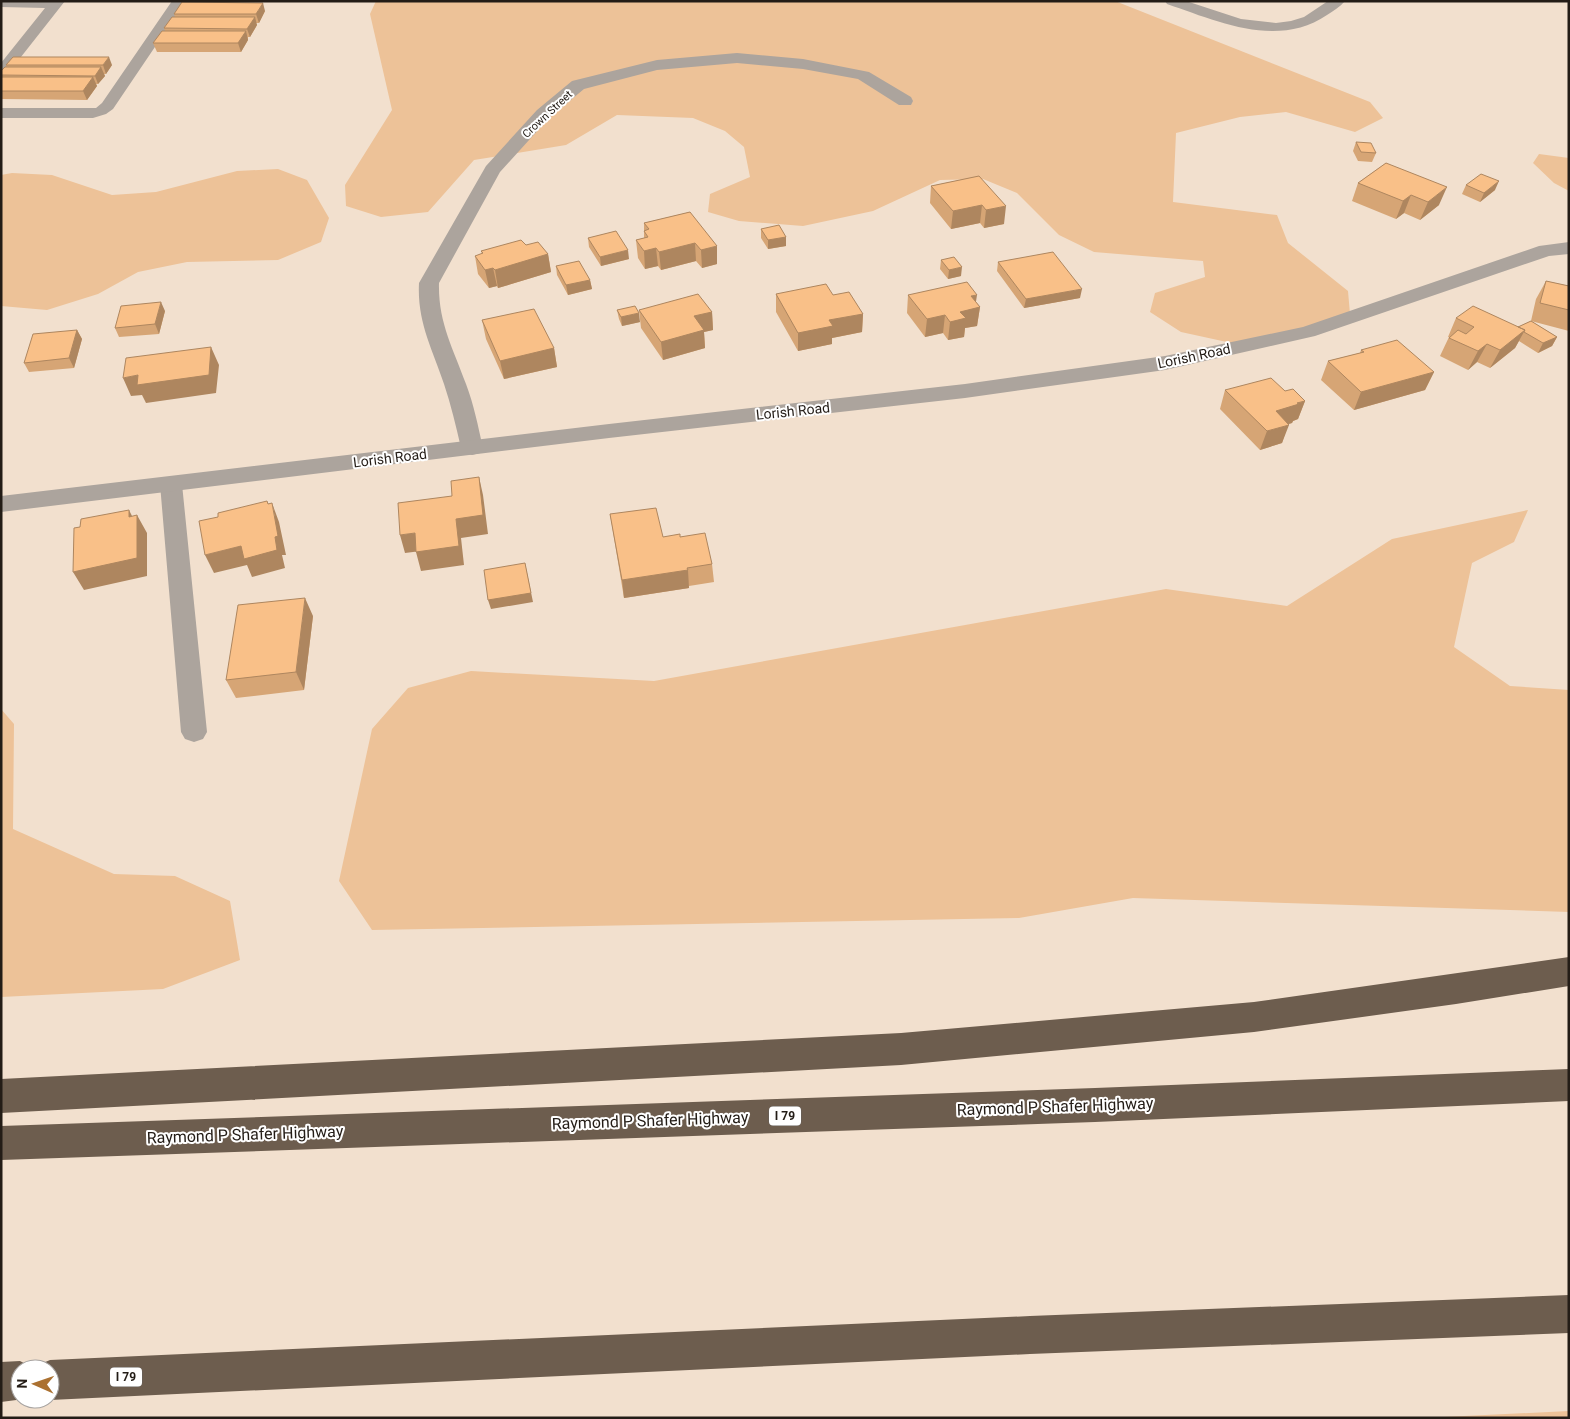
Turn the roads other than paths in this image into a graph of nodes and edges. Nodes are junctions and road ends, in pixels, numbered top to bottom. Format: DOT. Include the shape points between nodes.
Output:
graph roads {
  1 [pos="179,1"];
  2 [pos="1172,1"];
  3 [pos="1338,1"];
  4 [pos="1,3"];
  5 [pos="57,3"];
  6 [pos="1,73"];
  7 [pos="904,102"];
  8 [pos="1,113"];
  9 [pos="1569,248"];
  10 [pos="472,448"];
  11 [pos="171,484"];
  12 [pos="1,504"];
  13 [pos="194,732"];
  14 [pos="1569,971"];
  15 [pos="1569,1085"];
  16 [pos="1,1096"];
  17 [pos="1,1143"];
  18 [pos="1569,1314"];
  19 [pos="60,1380"];
  1 -- 8 [label="lane" via="108,106 101,111"];
  2 -- 3 [label="lane" via="1239,23 1267,27 1308,21"];
  4 -- 5 [label="lane"];
  5 -- 6 [label="lane"];
  7 -- 10 [label="street, Crown Street" via="863,75 802,64 737,58 657,65 578,85 543,114 492,170 429,283 427,301 432,328 459,394"];
  9 -- 10 [label="street, Lorish Road" via="1546,250 1308,332 1165,363 965,391"];
  10 -- 11 [label="street, Lorish Road"];
  11 -- 12 [label="street, Lorish Road"];
  11 -- 13 [label="lane"];
  14 -- 16 [label="highway" via="1254,1017 901,1049"];
  15 -- 17 [label="highway, Raymond P Shafer Highway / I 79" via="1075,1106"];
  18 -- 19 [label="highway, I 79"];
}
